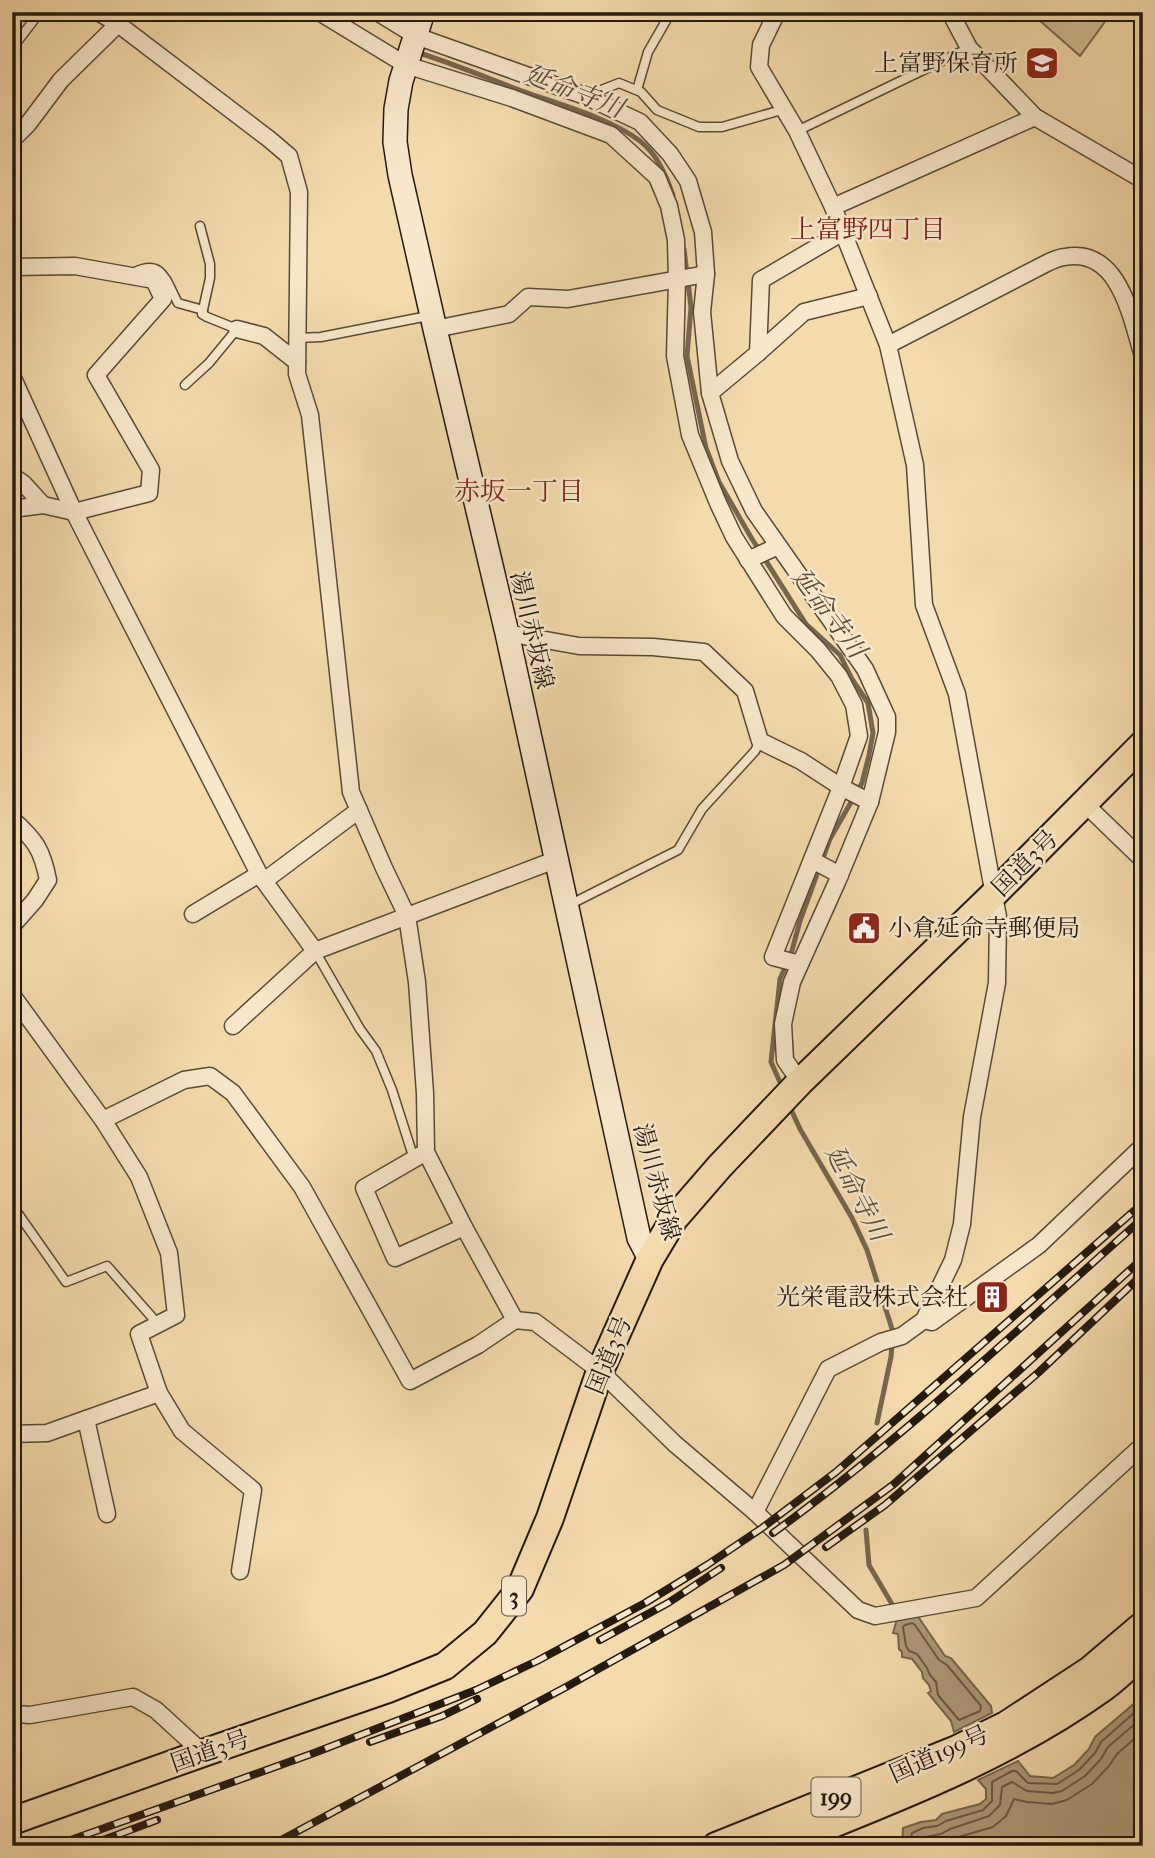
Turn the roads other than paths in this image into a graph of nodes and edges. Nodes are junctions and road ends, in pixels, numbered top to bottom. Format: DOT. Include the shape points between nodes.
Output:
graph roads {
  1 [pos="40,12"];
  2 [pos="98,12"];
  3 [pos="319,12"];
  4 [pos="377,12"];
  5 [pos="423,12"];
  6 [pos="670,12"];
  7 [pos="778,12"];
  8 [pos="950,12"];
  9 [pos="121,18"];
  10 [pos="416,36"];
  11 [pos="12,46"];
  12 [pos="969,48"];
  13 [pos="406,65"];
  14 [pos="637,90"];
  15 [pos="585,96"];
  16 [pos="785,109"];
  17 [pos="1035,117"];
  18 [pos="797,131"];
  19 [pos="12,140"];
  20 [pos="1143,180"];
  21 [pos="833,207"];
  22 [pos="200,226"];
  23 [pos="843,232"];
  24 [pos="12,267"];
  25 [pos="706,274"];
  26 [pos="130,275"];
  27 [pos="677,280"];
  28 [pos="869,296"];
  29 [pos="203,310"];
  30 [pos="433,322"];
  31 [pos="237,329"];
  32 [pos="297,338"];
  33 [pos="888,345"];
  34 [pos="758,353"];
  35 [pos="1143,356"];
  36 [pos="297,362"];
  37 [pos="12,376"];
  38 [pos="185,385"];
  39 [pos="710,393"];
  40 [pos="12,476"];
  41 [pos="43,505"];
  42 [pos="12,509"];
  43 [pos="74,512"];
  44 [pos="778,546"];
  45 [pos="748,560"];
  46 [pos="507,633"];
  47 [pos="760,741"];
  48 [pos="1143,744"];
  49 [pos="841,787"];
  50 [pos="870,802"];
  51 [pos="1084,803"];
  52 [pos="359,810"];
  53 [pos="12,819"];
  54 [pos="555,860"];
  55 [pos="812,860"];
  56 [pos="1143,860"];
  57 [pos="840,875"];
  58 [pos="261,878"];
  59 [pos="993,895"];
  60 [pos="566,906"];
  61 [pos="193,914"];
  62 [pos="407,916"];
  63 [pos="12,926"];
  64 [pos="315,951"];
  65 [pos="800,964"];
  66 [pos="12,995"];
  67 [pos="233,1026"];
  68 [pos="797,1086"];
  69 [pos="103,1120"];
  70 [pos="1143,1146"];
  71 [pos="420,1156"];
  72 [pos="12,1205"];
  73 [pos="464,1227"];
  74 [pos="650,1259"];
  75 [pos="515,1320"];
  76 [pos="924,1320"];
  77 [pos="158,1324"];
  78 [pos="600,1371"];
  79 [pos="159,1393"];
  80 [pos="86,1419"];
  81 [pos="12,1434"];
  82 [pos="1143,1445"];
  83 [pos="755,1512"];
  84 [pos="107,1514"];
  85 [pos="240,1572"];
  86 [pos="1143,1625"];
  87 [pos="1143,1653"];
  88 [pos="12,1707"];
  89 [pos="1011,1733"];
  90 [pos="203,1753"];
  91 [pos="962,1758"];
  92 [pos="12,1821"];
  93 [pos="716,1846"];
  94 [pos="778,1846"];
  1 -- 11 [label="lane"];
  2 -- 9 [label="street"];
  3 -- 13 [label="street"];
  4 -- 10 [label="street"];
  5 -- 10 [label="main road, 湯川赤坂線"];
  6 -- 14 [label="lane" via="648,51"];
  7 -- 16 [label="street" via="761,45 759,67"];
  8 -- 12 [label="street"];
  9 -- 19 [label="street"];
  9 -- 32 [label="street" via="289,156 299,192"];
  10 -- 13 [label="main road, 湯川赤坂線"];
  10 -- 15 [label="street"];
  12 -- 17 [label="street"];
  12 -- 18 [label="lane"];
  13 -- 27 [label="street" via="611,135 657,177 676,240"];
  13 -- 30 [label="main road, 湯川赤坂線" via="396,109 395,142"];
  14 -- 15 [label="lane" via="619,83"];
  14 -- 16 [label="lane" via="657,110 699,127 722,127"];
  15 -- 25 [label="street" via="640,122 670,154 688,181 696,207"];
  16 -- 18 [label="street"];
  17 -- 20 [label="street"];
  17 -- 21 [label="street"];
  18 -- 21 [label="street"];
  21 -- 23 [label="street"];
  22 -- 29 [label="lane" via="211,278"];
  23 -- 28 [label="street"];
  23 -- 34 [label="street" via="761,280"];
  24 -- 26 [label="street" via="75,266"];
  25 -- 27 [label="street"];
  25 -- 39 [label="street" via="702,312"];
  26 -- 29 [label="lane" via="144,267 155,268 168,281 178,303"];
  26 -- 43 [label="street" via="154,280 163,299 96,375 151,470 149,494"];
  27 -- 30 [label="street" via="568,299 528,297 509,314"];
  27 -- 45 [label="street" via="674,356 690,435"];
  28 -- 33 [label="street"];
  28 -- 34 [label="street" via="804,312"];
  29 -- 31 [label="lane" via="206,317"];
  30 -- 32 [label="lane"];
  30 -- 46 [label="main road, 湯川赤坂線"];
  31 -- 36 [label="street" via="264,336"];
  31 -- 38 [label="lane"];
  32 -- 36 [label="street"];
  33 -- 35 [label="street" via="1066,256 1084,257 1110,272 1121,289"];
  33 -- 59 [label="street" via="915,465 925,605 957,694"];
  34 -- 39 [label="street"];
  36 -- 52 [label="street" via="310,415 351,792"];
  37 -- 43 [label="street"];
  39 -- 44 [label="street" via="730,461 754,511"];
  40 -- 41 [label="street"];
  41 -- 42 [label="street"];
  41 -- 43 [label="street"];
  43 -- 58 [label="street"];
  44 -- 45 [label="street"];
  44 -- 50 [label="street" via="865,669 887,717"];
  45 -- 49 [label="street" via="783,616 839,676 854,705 859,736"];
  46 -- 47 [label="street" via="579,646 704,652 745,691"];
  46 -- 54 [label="main road, 湯川赤坂線"];
  47 -- 49 [label="street"];
  47 -- 60 [label="lane" via="702,809 678,850"];
  48 -- 51 [label="highway, 国道3号 / 3"];
  49 -- 50 [label="street"];
  49 -- 55 [label="street"];
  50 -- 57 [label="street"];
  51 -- 56 [label="street"];
  51 -- 59 [label="highway, 国道3号 / 3"];
  52 -- 58 [label="street"];
  52 -- 62 [label="street"];
  53 -- 63 [label="street" via="33,838 48,880"];
  54 -- 60 [label="main road, 湯川赤坂線"];
  54 -- 62 [label="street"];
  55 -- 57 [label="street"];
  55 -- 65 [label="street" via="773,957"];
  57 -- 65 [label="street"];
  58 -- 61 [label="street"];
  58 -- 64 [label="street"];
  59 -- 68 [label="highway, 国道3号 / 3"];
  59 -- 76 [label="street" via="998,917 997,983 972,1117 962,1224 953,1260"];
  60 -- 74 [label="main road, 湯川赤坂線" via="639,1238"];
  62 -- 64 [label="street"];
  62 -- 71 [label="street" via="425,1093"];
  64 -- 67 [label="street"];
  64 -- 71 [label="lane" via="376,1051"];
  65 -- 68 [label="street" via="783,1024 785,1060"];
  66 -- 69 [label="street"];
  68 -- 74 [label="highway, 国道3号 / 3" via="674,1219"];
  69 -- 75 [label="street" via="184,1080 210,1076 233,1093 302,1187 410,1381"];
  69 -- 77 [label="street" via="139,1177 169,1253 176,1315"];
  70 -- 76 [label="street" via="1038,1245 932,1322"];
  71 -- 73 [label="street"];
  71 -- 73 [label="street" via="364,1188 395,1258"];
  72 -- 77 [label="lane" via="66,1282 107,1266"];
  73 -- 75 [label="street"];
  74 -- 78 [label="highway, 国道3号 / 3"];
  75 -- 78 [label="street" via="535,1322"];
  76 -- 83 [label="street" via="902,1336 828,1368"];
  77 -- 79 [label="street" via="139,1334"];
  78 -- 83 [label="street" via="675,1444"];
  78 -- 90 [label="highway, 国道3号 / 3" via="550,1518 520,1589 485,1633 445,1666"];
  79 -- 80 [label="street"];
  79 -- 85 [label="street" via="182,1431 253,1490"];
  80 -- 81 [label="street" via="47,1433"];
  80 -- 84 [label="street"];
  82 -- 83 [label="street" via="976,1598 875,1616 858,1610"];
  86 -- 89 [label="highway, 国道199号 / 199"];
  87 -- 89 [label="highway, 国道199号 / 199" via="1104,1687"];
  88 -- 90 [label="street" via="18,1714 30,1715 133,1698 156,1710"];
  89 -- 91 [label="highway, 国道199号 / 199"];
  90 -- 92 [label="highway, 国道3号 / 3"];
  91 -- 93 [label="highway, 国道199号 / 199"];
  91 -- 94 [label="highway, 国道199号 / 199"];
}
